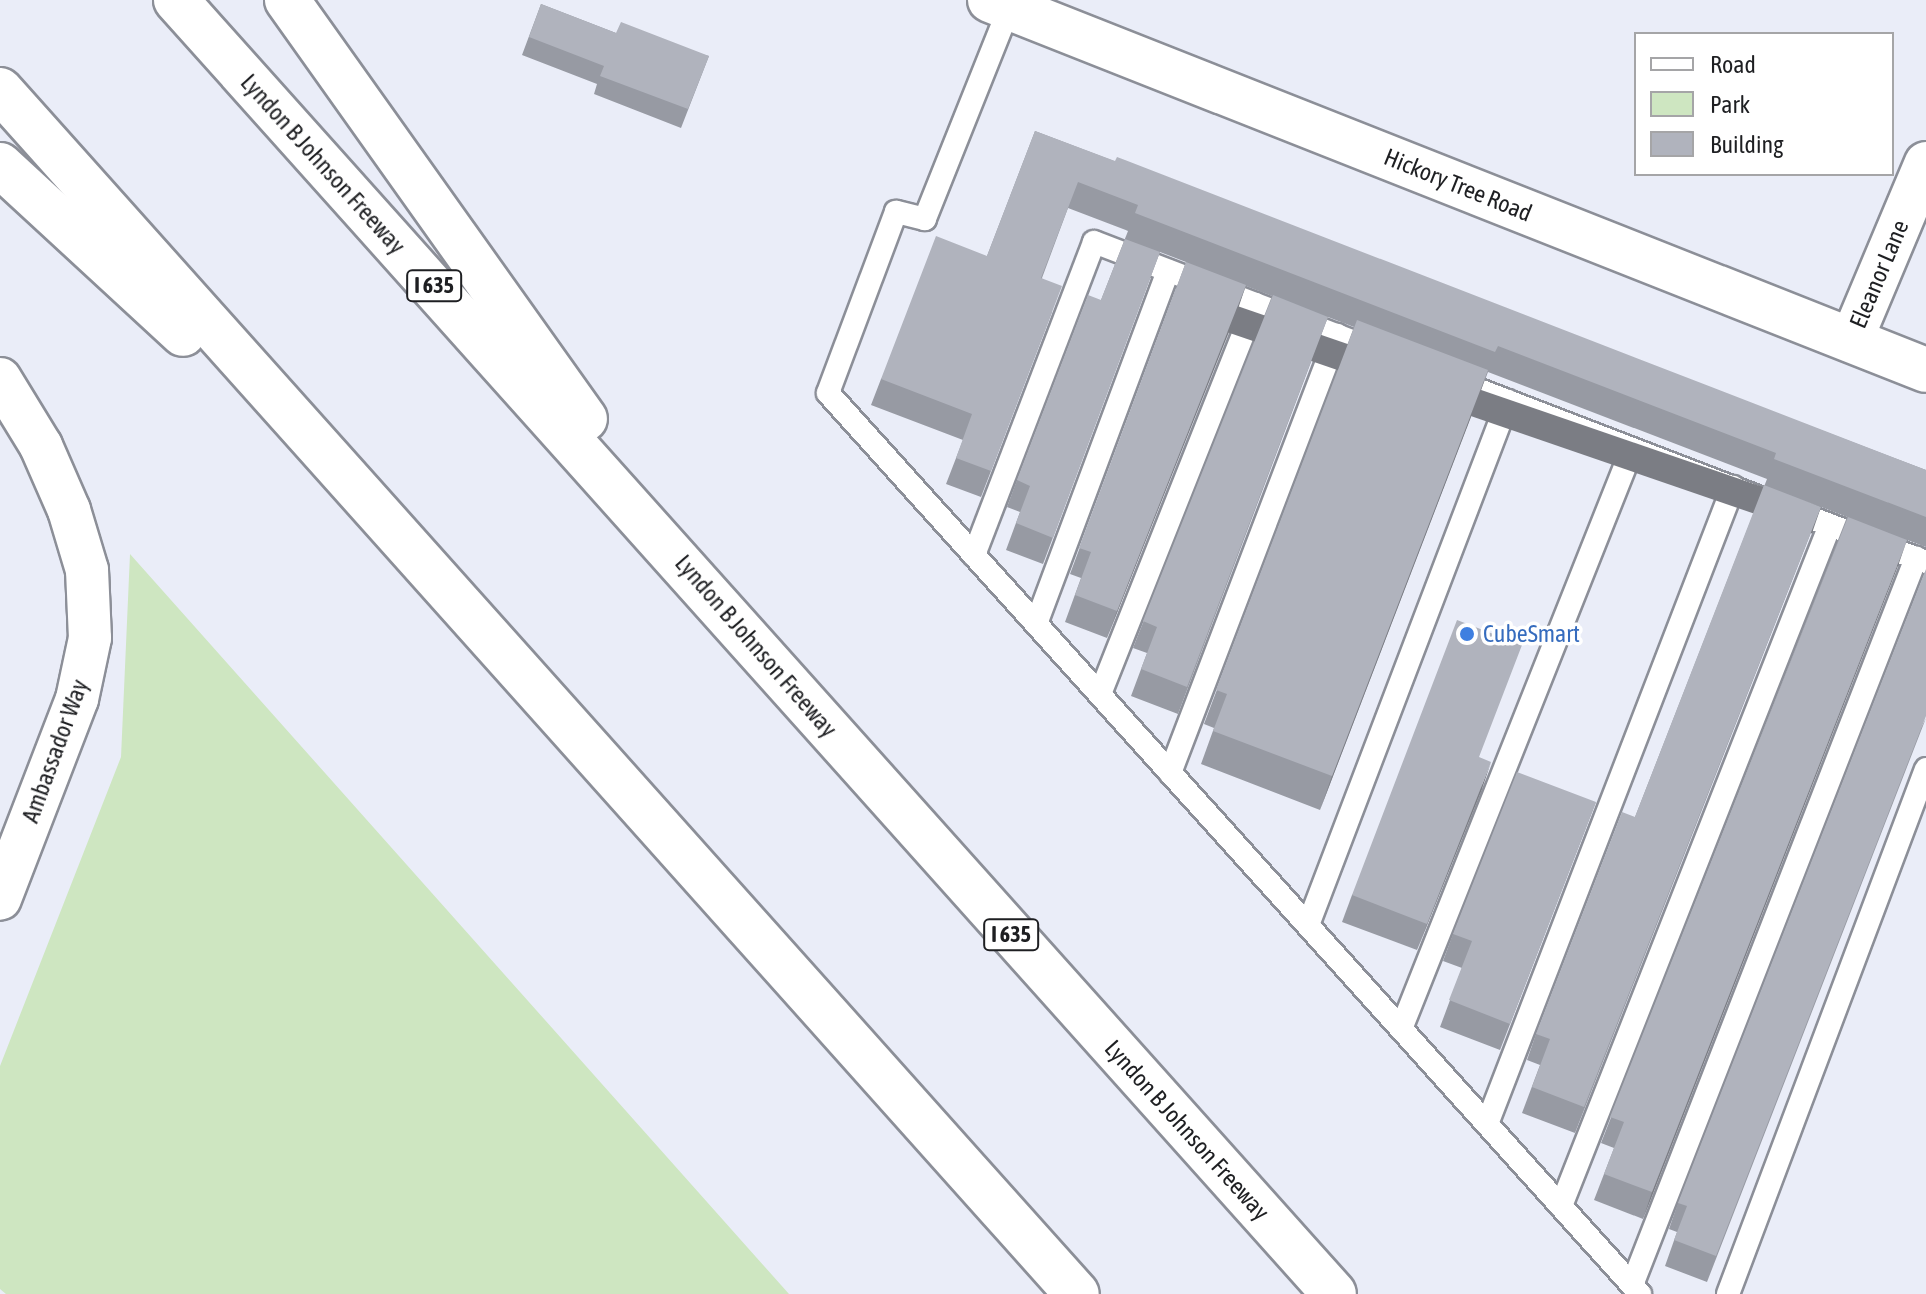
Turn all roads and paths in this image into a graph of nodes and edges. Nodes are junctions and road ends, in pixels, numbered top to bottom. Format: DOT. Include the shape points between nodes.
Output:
graph roads {
  1 [pos="176,0"];
  2 [pos="287,0"];
  3 [pos="1004,2"];
  4 [pos="0,90"];
  5 [pos="1926,163"];
  6 [pos="0,165"];
  7 [pos="1168,271"];
  8 [pos="1255,304"];
  9 [pos="1337,335"];
  10 [pos="1851,341"];
  11 [pos="1394,357"];
  12 [pos="1926,370"];
  13 [pos="1437,374"];
  14 [pos="0,379"];
  15 [pos="1508,401"];
  16 [pos="1632,449"];
  17 [pos="1733,487"];
  18 [pos="374,510"];
  19 [pos="1830,525"];
  20 [pos="974,555"];
  21 [pos="1921,560"];
  22 [pos="692,572"];
  23 [pos="1036,624"];
  24 [pos="1100,694"];
  25 [pos="1926,769"];
  26 [pos="1170,773"];
  27 [pos="0,897"];
  28 [pos="1308,925"];
  29 [pos="1401,1029"];
  30 [pos="1487,1124"];
  31 [pos="1561,1206"];
  32 [pos="1636,1290"];
  33 [pos="1077,1294"];
  34 [pos="1334,1294"];
  35 [pos="1728,1294"];
  1 -- 22 [label="main road, Lyndon B Johnson Freeway / I 635"];
  2 -- 22 [label="main road"];
  3 -- 10 [label="main road, Hickory Tree Road"];
  3 -- 20 [label="lane" via="925,219 896,212 828,393"];
  4 -- 18 [label="main road"];
  5 -- 10 [label="street, Eleanor Lane"];
  6 -- 18 [label="main road"];
  7 -- 8 [label="lane"];
  7 -- 20 [label="lane" via="1094,242"];
  7 -- 23 [label="lane"];
  8 -- 9 [label="lane"];
  8 -- 24 [label="lane"];
  9 -- 11 [label="lane"];
  9 -- 26 [label="lane"];
  10 -- 12 [label="main road, Hickory Tree Road"];
  13 -- 15 [label="lane"];
  14 -- 27 [label="street, Ambassador Way" via="41,446 69,510 87,570 90,638 77,699"];
  15 -- 16 [label="lane"];
  15 -- 28 [label="lane"];
  16 -- 17 [label="lane"];
  16 -- 29 [label="lane"];
  17 -- 19 [label="lane"];
  17 -- 30 [label="lane"];
  18 -- 33 [label="main road"];
  19 -- 21 [label="lane"];
  19 -- 31 [label="lane"];
  20 -- 23 [label="lane"];
  21 -- 32 [label="lane"];
  22 -- 34 [label="main road, Lyndon B Johnson Freeway / I 635"];
  23 -- 24 [label="lane"];
  24 -- 26 [label="lane"];
  25 -- 35 [label="lane"];
  26 -- 28 [label="lane"];
  28 -- 29 [label="lane"];
  29 -- 30 [label="lane"];
  30 -- 31 [label="lane"];
  31 -- 32 [label="lane"];
}
